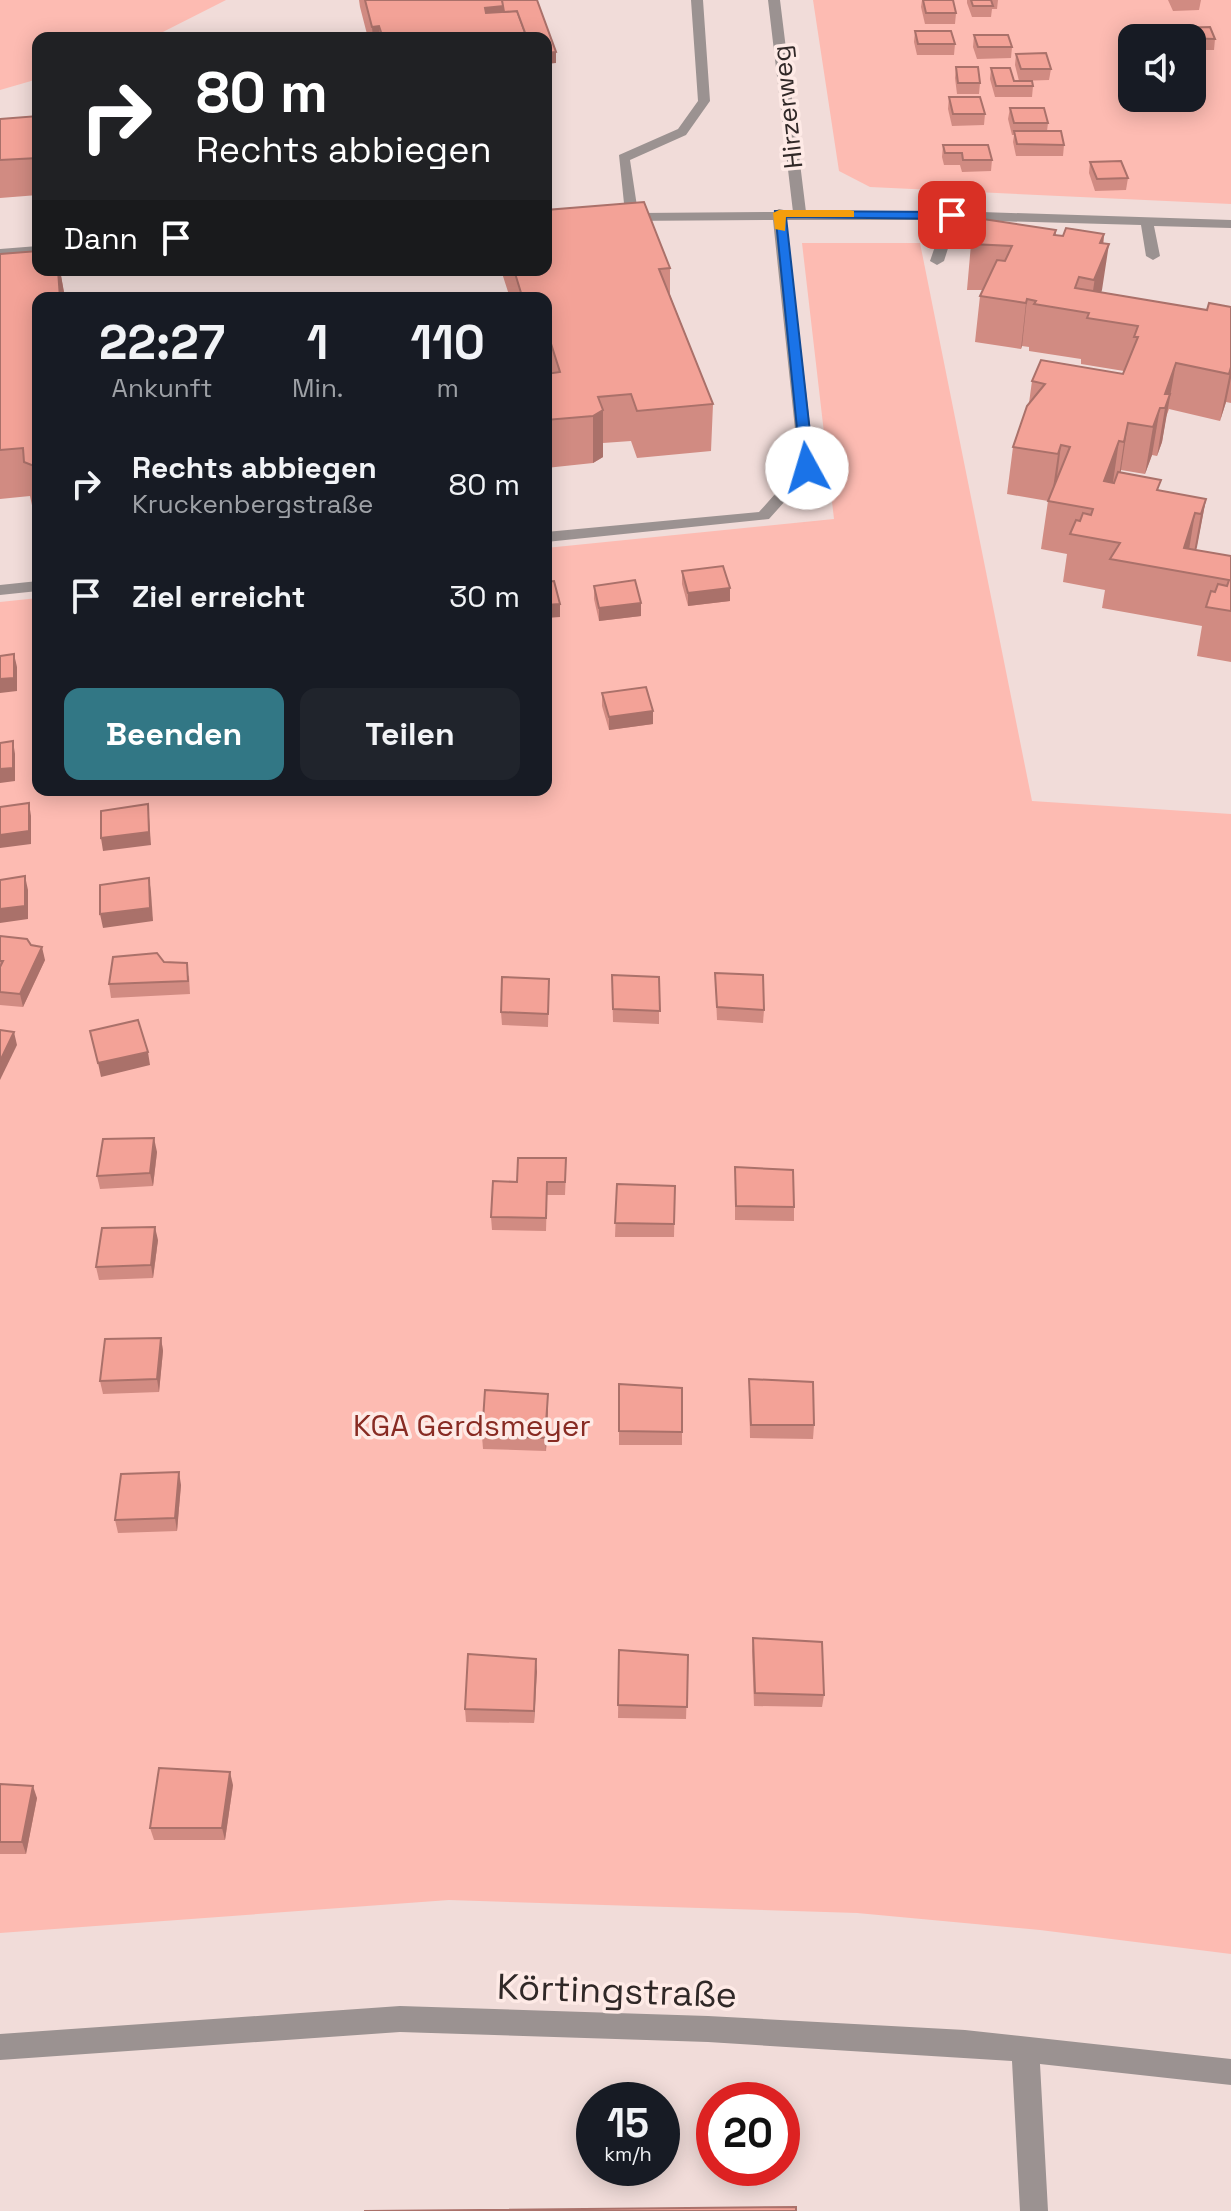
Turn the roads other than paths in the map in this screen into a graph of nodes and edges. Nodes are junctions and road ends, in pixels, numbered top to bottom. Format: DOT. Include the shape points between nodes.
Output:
graph roads {
  1 [pos="697,0"];
  2 [pos="774,0"];
  3 [pos="779,213"];
  4 [pos="800,214"];
  5 [pos="952,215"];
  6 [pos="604,217"];
  7 [pos="632,217"];
  8 [pos="1147,221"];
  9 [pos="1231,224"];
  10 [pos="32,250"];
  11 [pos="0,253"];
  12 [pos="1153,256"];
  13 [pos="937,261"];
  14 [pos="552,536"];
  15 [pos="32,587"];
  16 [pos="0,590"];
  17 [pos="0,2047"];
  18 [pos="1025,2048"];
  19 [pos="1231,2072"];
  20 [pos="1034,2211"];
  1 -- 7 [label="street" via="704,101 682,132 623,158"];
  2 -- 4 [label="street, Hirzerweg"];
  3 -- 4 [label="street"];
  3 -- 7 [label="street"];
  3 -- 14 [label="street" via="807,468 764,516"];
  4 -- 5 [label="street"];
  5 -- 8 [label="street"];
  5 -- 13 [label="street"];
  6 -- 7 [label="street"];
  8 -- 9 [label="street"];
  8 -- 12 [label="street"];
  10 -- 11 [label="street"];
  15 -- 16 [label="street"];
  17 -- 18 [label="street, Körtingstraße" via="400,2019 708,2029"];
  18 -- 19 [label="street, Körtingstraße"];
  18 -- 20 [label="street"];
}
